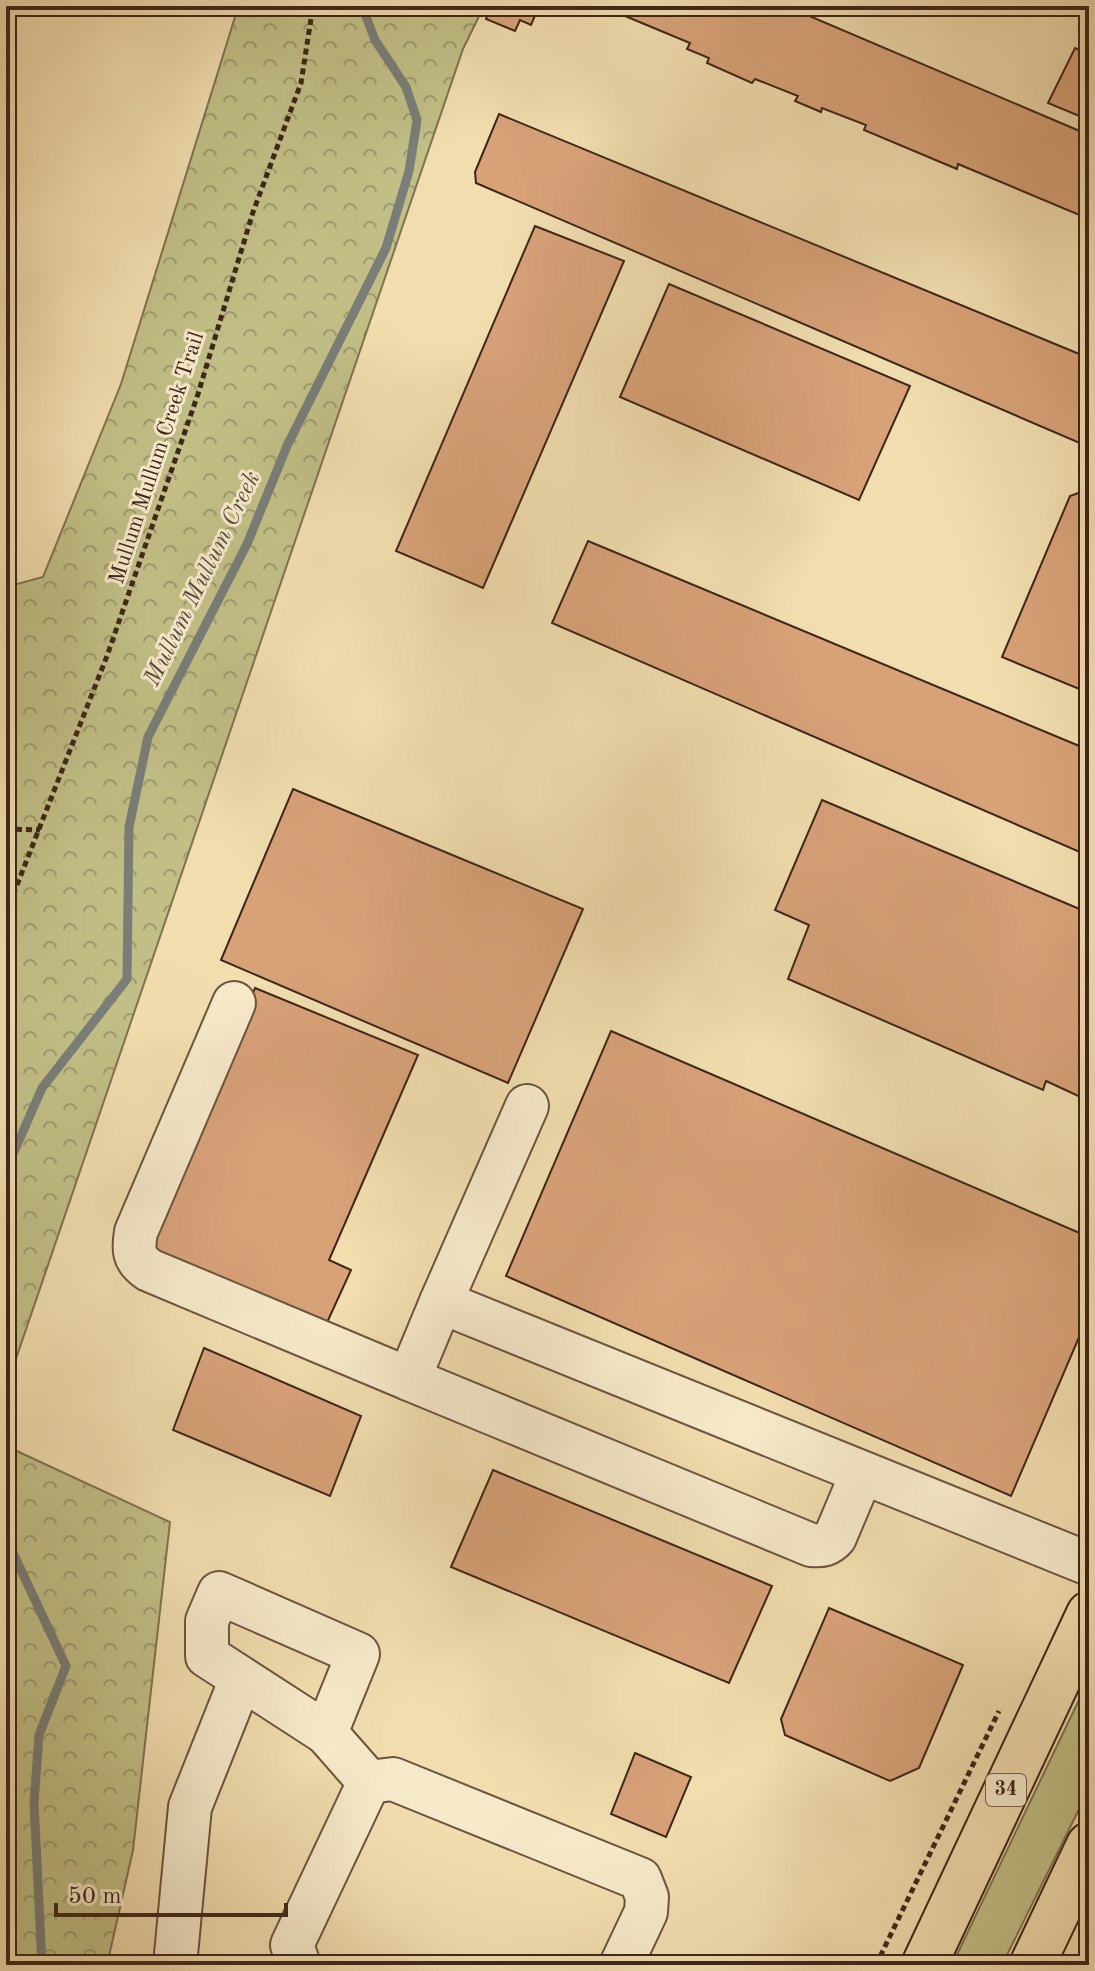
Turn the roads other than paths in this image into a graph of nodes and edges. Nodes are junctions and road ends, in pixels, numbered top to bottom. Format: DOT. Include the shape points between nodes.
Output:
graph roads {
  1 [pos="234,1003"];
  2 [pos="527,1106"];
  3 [pos="441,1302"];
  4 [pos="409,1379"];
  5 [pos="862,1473"];
  6 [pos="1089,1564"];
  7 [pos="1089,1614"];
  8 [pos="241,1679"];
  9 [pos="326,1733"];
  10 [pos="369,1782"];
  11 [pos="1089,1845"];
  12 [pos="175,1965"];
  13 [pos="299,1965"];
  14 [pos="621,1965"];
  15 [pos="924,1965"];
  16 [pos="1032,1965"];
  1 -- 4 [label="lane" via="136,1232 137,1262"];
  2 -- 3 [label="lane"];
  3 -- 4 [label="lane"];
  3 -- 5 [label="lane"];
  4 -- 5 [label="lane" via="811,1545 830,1543 835,1537"];
  5 -- 6 [label="lane"];
  7 -- 15 [label="highway, 34"];
  8 -- 9 [label="lane"];
  8 -- 9 [label="lane" via="207,1656 207,1621 219,1593 358,1654"];
  8 -- 12 [label="lane" via="190,1807"];
  9 -- 10 [label="lane"];
  10 -- 13 [label="lane" via="292,1945"];
  10 -- 14 [label="lane" via="393,1779 640,1879 646,1912"];
  11 -- 16 [label="highway"];
}
